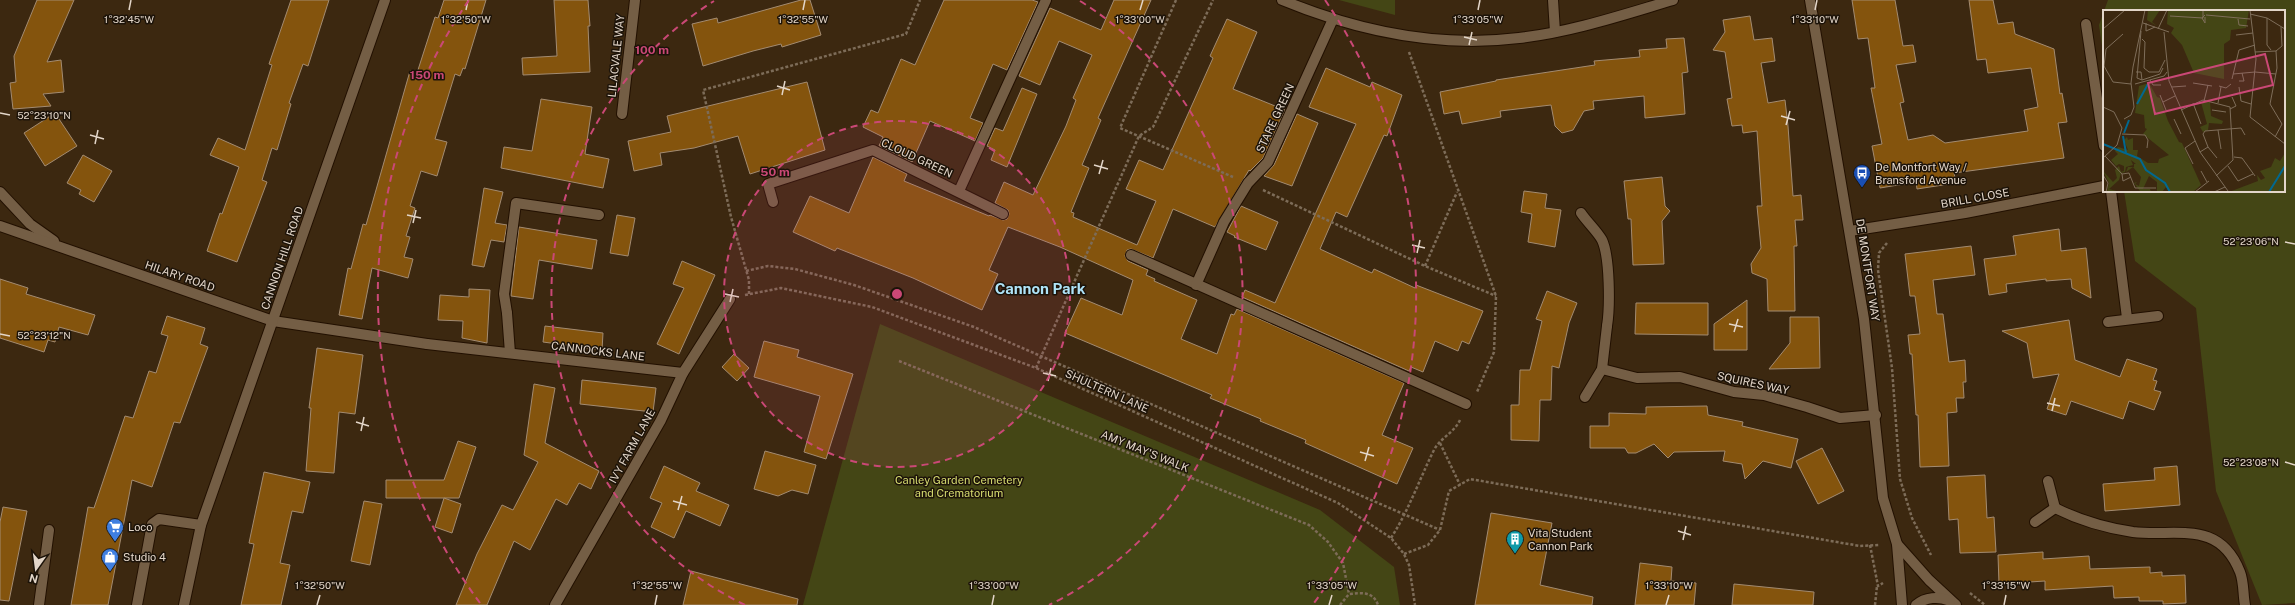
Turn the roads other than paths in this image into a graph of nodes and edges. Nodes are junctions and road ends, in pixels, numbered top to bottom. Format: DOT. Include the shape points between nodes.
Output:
graph roads {
  1 [pos="385,0"];
  2 [pos="635,0"];
  3 [pos="1046,0"];
  4 [pos="1282,0"];
  5 [pos="1553,0"];
  6 [pos="1673,0"];
  7 [pos="1810,0"];
  8 [pos="1333,20"];
  9 [pos="2086,24"];
  10 [pos="1555,32"];
  11 [pos="622,114"];
  12 [pos="2103,139"];
  13 [pos="2103,186"];
  14 [pos="959,191"];
  15 [pos="0,192"];
  16 [pos="2111,192"];
  17 [pos="773,202"];
  18 [pos="1003,214"];
  19 [pos="1581,214"];
  20 [pos="599,215"];
  21 [pos="0,226"];
  22 [pos="1850,231"];
  23 [pos="79,254"];
  24 [pos="1131,255"];
  25 [pos="1196,285"];
  26 [pos="730,299"];
  27 [pos="2158,316"];
  28 [pos="2127,318"];
  29 [pos="273,321"];
  30 [pos="2108,322"];
  31 [pos="427,344"];
  32 [pos="510,353"];
  33 [pos="1602,369"];
  34 [pos="683,373"];
  35 [pos="1585,397"];
  36 [pos="1466,404"];
  37 [pos="1876,415"];
  38 [pos="2048,481"];
  39 [pos="2055,508"];
  40 [pos="2035,522"];
  41 [pos="201,525"];
  42 [pos="49,530"];
  43 [pos="1897,544"];
  44 [pos="1953,603"];
  45 [pos="39,605"];
  46 [pos="137,605"];
  47 [pos="184,605"];
  48 [pos="555,605"];
  49 [pos="1902,605"];
  50 [pos="1916,605"];
  51 [pos="2245,605"];
  1 -- 29 [label="street, CANNON HILL ROAD"];
  2 -- 11 [label="street, LILACVALE WAY"];
  3 -- 14 [label="street, CLOUD GREEN"];
  4 -- 8 [label="street"];
  5 -- 10 [label="street"];
  6 -- 10 [label="street"];
  7 -- 22 [label="street, DE MONTFORT WAY"];
  8 -- 10 [label="street" via="1408,36 1486,41"];
  8 -- 25 [label="street, STARE GREEN" via="1268,162 1248,183 1224,222"];
  9 -- 12 [label="street"];
  13 -- 22 [label="street, BRILL CLOSE" via="1965,213"];
  14 -- 17 [label="street, CLOUD GREEN" via="873,150 768,184"];
  14 -- 18 [label="street, CLOUD GREEN"];
  15 -- 23 [label="street, HILARY ROAD" via="30,224"];
  16 -- 28 [label="street"];
  19 -- 33 [label="street" via="1602,241 1608,278 1610,307"];
  20 -- 32 [label="street" via="516,203 504,294"];
  21 -- 23 [label="street, HILARY ROAD"];
  22 -- 37 [label="street, DE MONTFORT WAY"];
  23 -- 29 [label="street, HILARY ROAD"];
  24 -- 25 [label="street"];
  25 -- 36 [label="street"];
  26 -- 34 [label="street, IVY FARM LANE"];
  27 -- 28 [label="street"];
  28 -- 30 [label="street"];
  29 -- 31 [label="street, HILARY ROAD"];
  29 -- 41 [label="street, CANNON HILL ROAD"];
  31 -- 32 [label="street, CANNOCKS LANE"];
  32 -- 34 [label="street, CANNOCKS LANE"];
  33 -- 35 [label="street"];
  33 -- 37 [label="street, SQUIRES WAY" via="1638,378 1680,377 1734,392 1764,395 1840,418"];
  34 -- 48 [label="street, IVY FARM LANE" via="661,420"];
  37 -- 43 [label="street, DE MONTFORT WAY" via="1883,498"];
  38 -- 39 [label="street"];
  39 -- 40 [label="street"];
  39 -- 51 [label="street" via="2072,517 2134,532 2196,533 2215,540 2225,547 2240,572"];
  41 -- 46 [label="street" via="159,519 152,524"];
  41 -- 47 [label="street, CANNON HILL ROAD"];
  42 -- 45 [label="street"];
  43 -- 44 [label="street, DE MONTFORT WAY"];
  43 -- 49 [label="street, DE MONTFORT WAY"];
  44 -- 50 [label="street, DE MONTFORT WAY" via="1934,598 1922,600"];
}
